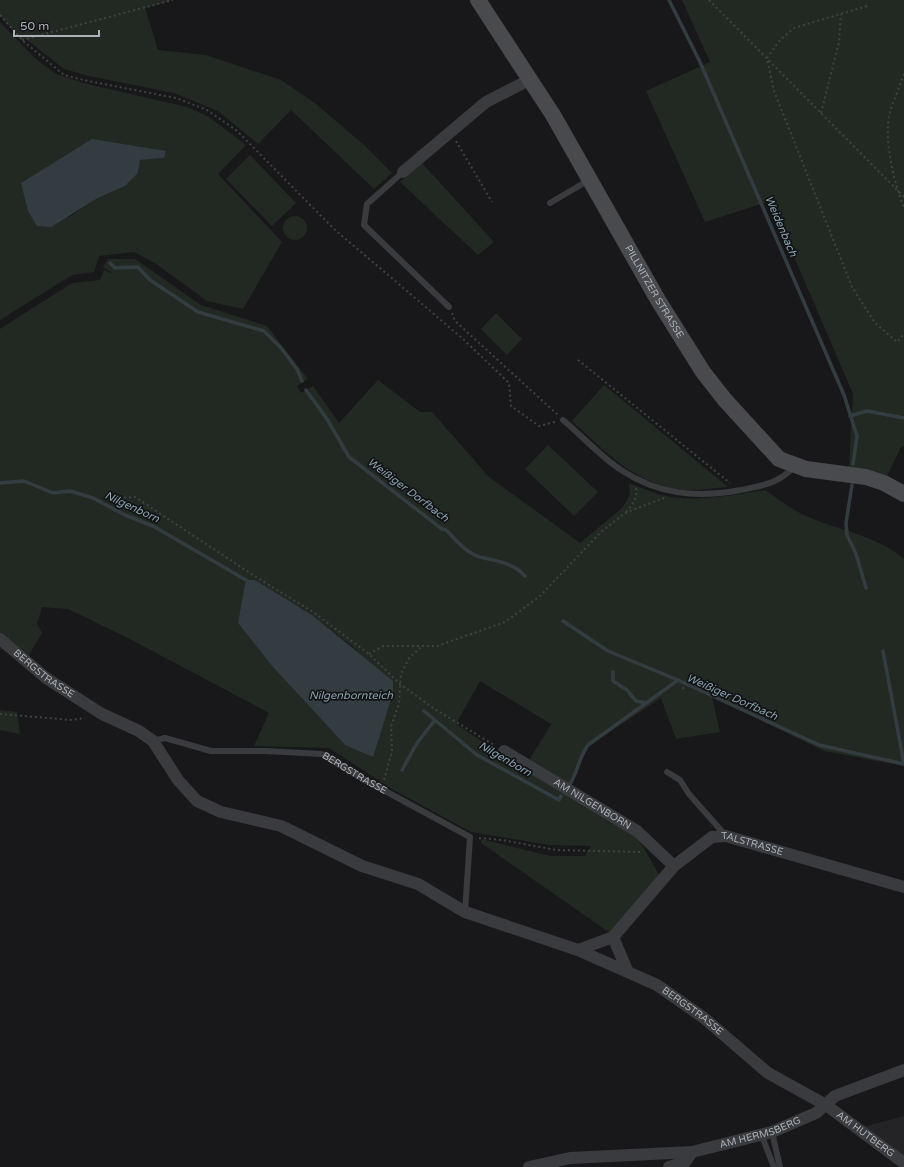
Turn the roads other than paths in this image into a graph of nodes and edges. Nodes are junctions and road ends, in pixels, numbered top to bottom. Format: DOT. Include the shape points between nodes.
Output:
graph roads {
  1 [pos="478,0"];
  2 [pos="531,79"];
  3 [pos="403,172"];
  4 [pos="590,180"];
  5 [pos="550,203"];
  6 [pos="449,307"];
  7 [pos="564,420"];
  8 [pos="795,466"];
  9 [pos="904,494"];
  10 [pos="0,639"];
  11 [pos="153,741"];
  12 [pos="504,751"];
  13 [pos="667,772"];
  14 [pos="726,836"];
  15 [pos="674,866"];
  16 [pos="904,887"];
  17 [pos="465,912"];
  18 [pos="613,937"];
  19 [pos="578,950"];
  20 [pos="627,970"];
  21 [pos="904,1070"];
  22 [pos="826,1105"];
  23 [pos="766,1133"];
  24 [pos="692,1152"];
  25 [pos="904,1163"];
  26 [pos="529,1167"];
  27 [pos="669,1167"];
  28 [pos="774,1167"];
  29 [pos="780,1167"];
  1 -- 2 [label="street, PILLNITZER STRASSE"];
  2 -- 3 [label="street" via="486,102"];
  2 -- 4 [label="street, PILLNITZER STRASSE"];
  3 -- 6 [label="lane" via="367,204 364,225"];
  4 -- 5 [label="lane"];
  4 -- 8 [label="street, PILLNITZER STRASSE" via="658,300 703,372 770,450 779,459"];
  7 -- 8 [label="lane" via="620,470 647,485 676,494 703,495 772,484"];
  8 -- 9 [label="street, PILLNITZER STRASSE" via="806,470 866,477"];
  10 -- 11 [label="street, BERGSTRASSE" via="46,678 102,714 139,731"];
  11 -- 17 [label="street, BERGSTRASSE" via="178,780 197,801 221,812 281,826 362,866 418,884"];
  11 -- 17 [label="lane, BERGSTRASSE" via="165,738 211,751 322,754 470,837"];
  12 -- 15 [label="street, AM NILGENBORN" via="637,831"];
  13 -- 14 [label="lane" via="680,780"];
  14 -- 15 [label="street, TALSTRASSE" via="712,837"];
  14 -- 16 [label="street, TALSTRASSE"];
  15 -- 18 [label="street, TALSTRASSE"];
  17 -- 19 [label="street, BERGSTRASSE"];
  18 -- 19 [label="street, TALSTRASSE"];
  18 -- 20 [label="street"];
  19 -- 20 [label="street, BERGSTRASSE"];
  20 -- 22 [label="street, BERGSTRASSE" via="657,985 704,1018 768,1073"];
  21 -- 22 [label="street" via="835,1096"];
  22 -- 23 [label="street, AM HERMSBERG" via="816,1113"];
  22 -- 25 [label="street, AM HUTBERG"];
  23 -- 24 [label="street, AM HERMSBERG"];
  23 -- 28 [label="lane"];
  23 -- 29 [label="lane"];
  24 -- 26 [label="street, AM HERMSBERG" via="570,1158"];
  24 -- 27 [label="street, AM HERMSBERG" via="685,1162"];
}
